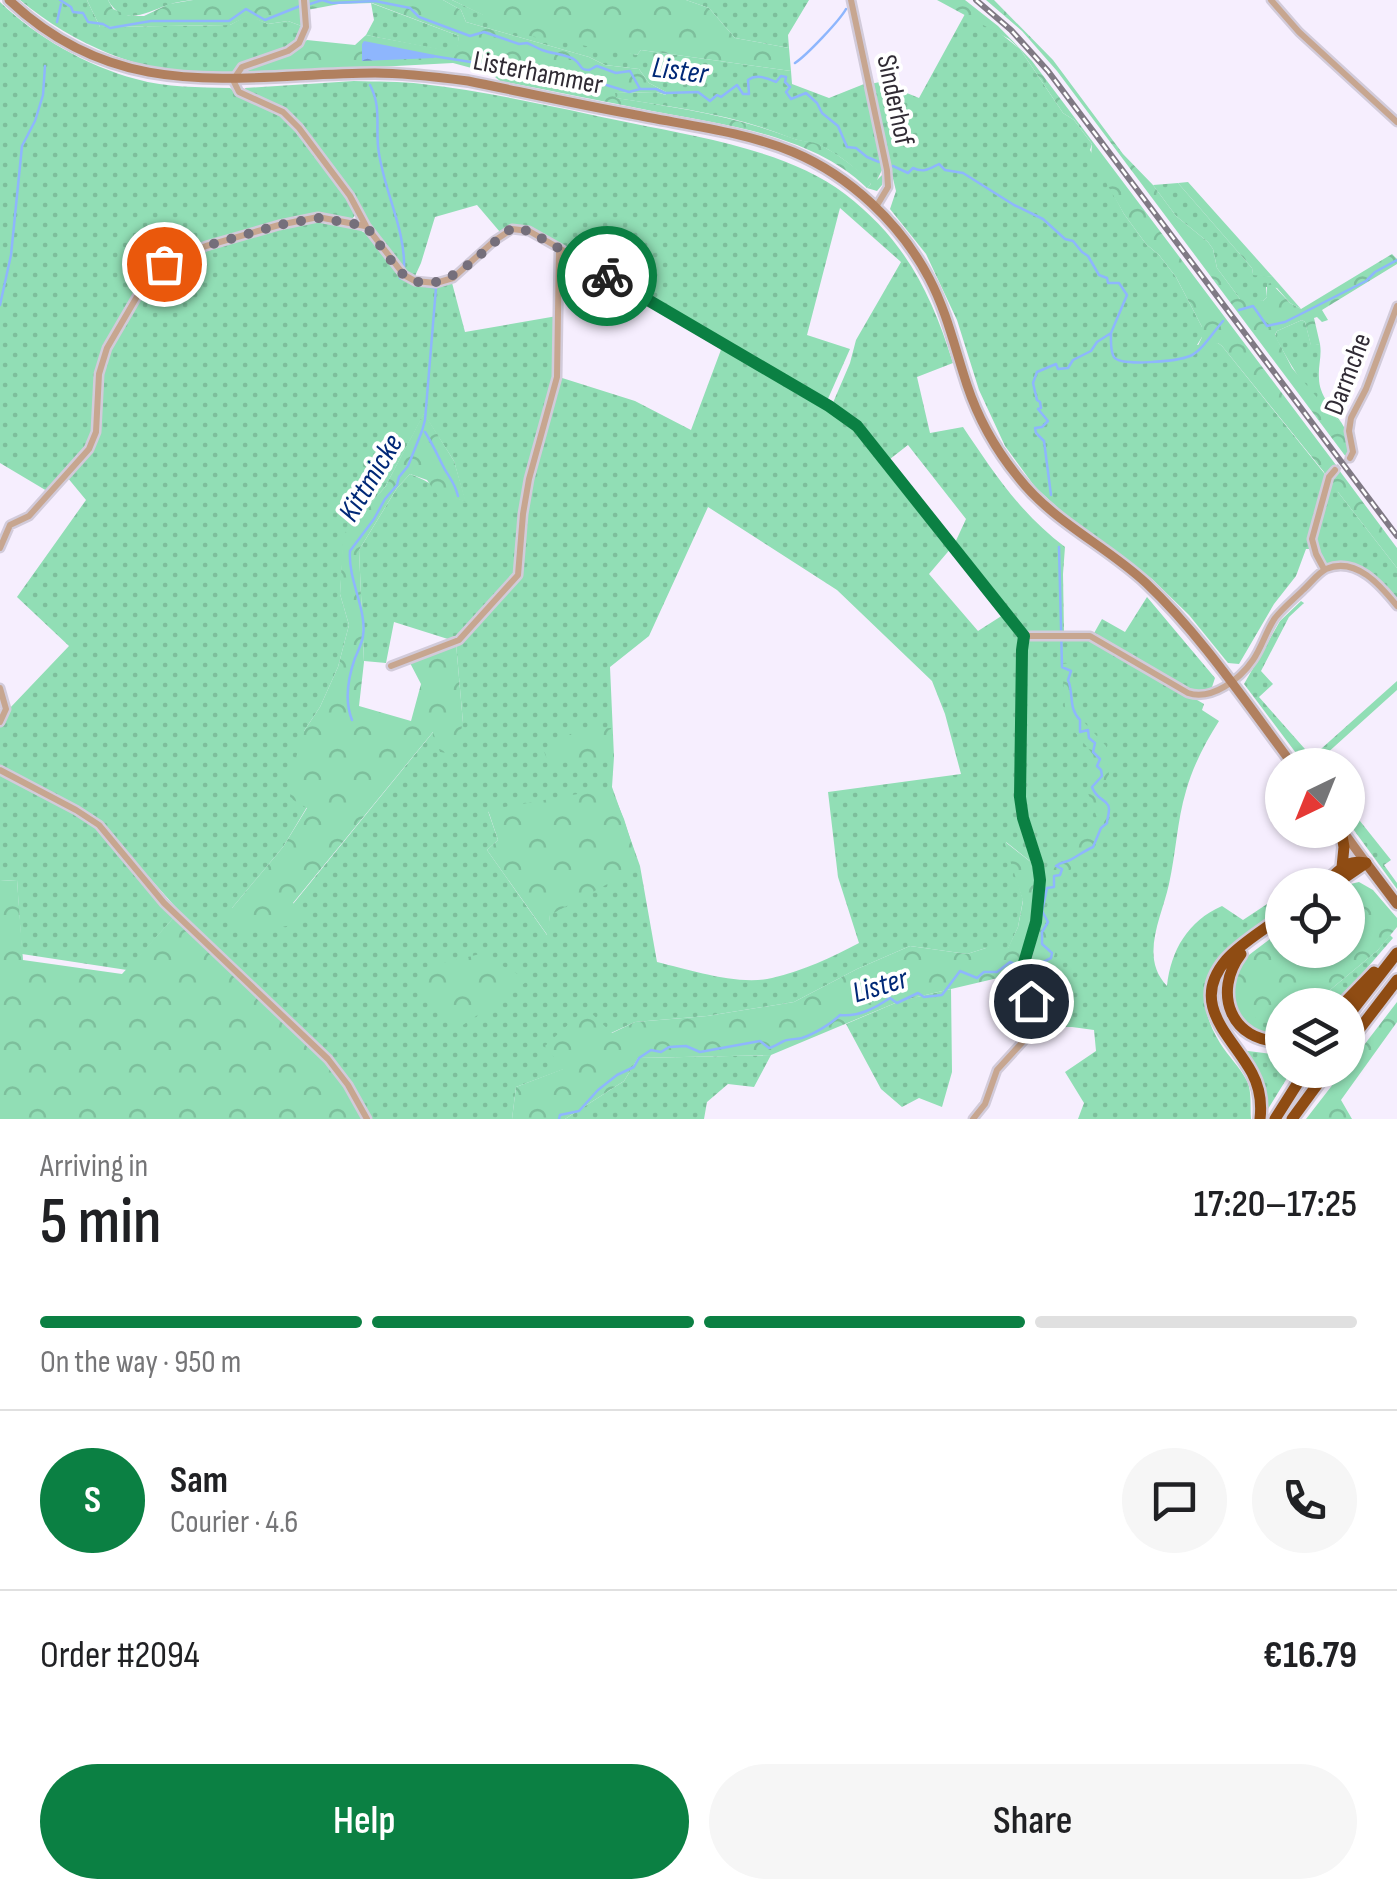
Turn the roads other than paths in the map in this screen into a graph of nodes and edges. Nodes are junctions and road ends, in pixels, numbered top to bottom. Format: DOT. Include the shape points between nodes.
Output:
graph roads {
  1 [pos="9,0"];
  2 [pos="851,0"];
  3 [pos="1271,0"];
  4 [pos="304,1"];
  5 [pos="233,80"];
  6 [pos="1397,122"];
  7 [pos="876,207"];
  8 [pos="366,226"];
  9 [pos="559,248"];
  10 [pos="1397,306"];
  11 [pos="1350,458"];
  12 [pos="1335,470"];
  13 [pos="0,548"];
  14 [pos="1324,569"];
  15 [pos="1397,606"];
  16 [pos="1024,636"];
  17 [pos="391,666"];
  18 [pos="1230,682"];
  19 [pos="0,688"];
  20 [pos="0,722"];
  21 [pos="1280,748"];
  22 [pos="0,770"];
  23 [pos="1344,848"];
  24 [pos="1355,848"];
  25 [pos="1366,863"];
  26 [pos="1342,868"];
  27 [pos="1359,868"];
  28 [pos="1397,904"];
  29 [pos="1265,931"];
  30 [pos="1265,933"];
  31 [pos="1397,952"];
  32 [pos="1397,980"];
  33 [pos="1360,988"];
  34 [pos="1365,994"];
  35 [pos="1365,1022"];
  36 [pos="1265,1039"];
  37 [pos="1295,1088"];
  38 [pos="1315,1088"];
  39 [pos="367,1119"];
  40 [pos="974,1119"];
  41 [pos="1260,1119"];
  42 [pos="1275,1119"];
  43 [pos="1292,1119"];
  1 -- 5 [label="main road, Listerhammer" via="63,41 114,64 168,77"];
  2 -- 7 [label="street, Sinderhof" via="887,170 888,187"];
  3 -- 6 [label="street"];
  4 -- 5 [label="street" via="306,27 299,43 242,67"];
  5 -- 7 [label="main road, Listerhammer" via="377,73 506,88 792,152"];
  5 -- 8 [label="street" via="239,92 299,128"];
  7 -- 18 [label="main road, Listerhammer" via="929,278 968,389 1001,455 1045,506 1161,598"];
  8 -- 9 [label="street" via="404,275 436,283 453,278 512,228"];
  8 -- 13 [label="street" via="318,218 279,225 164,264 107,348 89,449 29,516 10,525"];
  9 -- 16 [label="street" via="857,426"];
  9 -- 17 [label="street" via="557,377 529,479 518,575 459,640"];
  10 -- 11 [label="street, Darmche" via="1351,418"];
  12 -- 14 [label="street" via="1312,540"];
  14 -- 15 [label="street" via="1358,570"];
  14 -- 18 [label="street" via="1280,612 1251,664"];
  16 -- 18 [label="street" via="1090,636 1197,696"];
  16 -- 40 [label="street" via="1020,797 1040,880 1025,967 1039,1024 997,1070"];
  18 -- 21 [label="main road, Listerhammer"];
  19 -- 20 [label="street" via="6,708"];
  22 -- 39 [label="street" via="106,832 164,903 328,1059"];
  23 -- 26 [label="highway"];
  24 -- 25 [label="main road"];
  25 -- 26 [label="highway" via="1354,860"];
  25 -- 27 [label="highway"];
  25 -- 28 [label="main road"];
  29 -- 41 [label="highway" via="1226,961 1212,993 1220,1028 1258,1086"];
  30 -- 36 [label="highway" via="1232,965 1226,987 1231,1011 1246,1030"];
  31 -- 33 [label="highway"];
  31 -- 34 [label="highway"];
  32 -- 35 [label="highway"];
  37 -- 42 [label="highway"];
  38 -- 43 [label="highway"];
}
